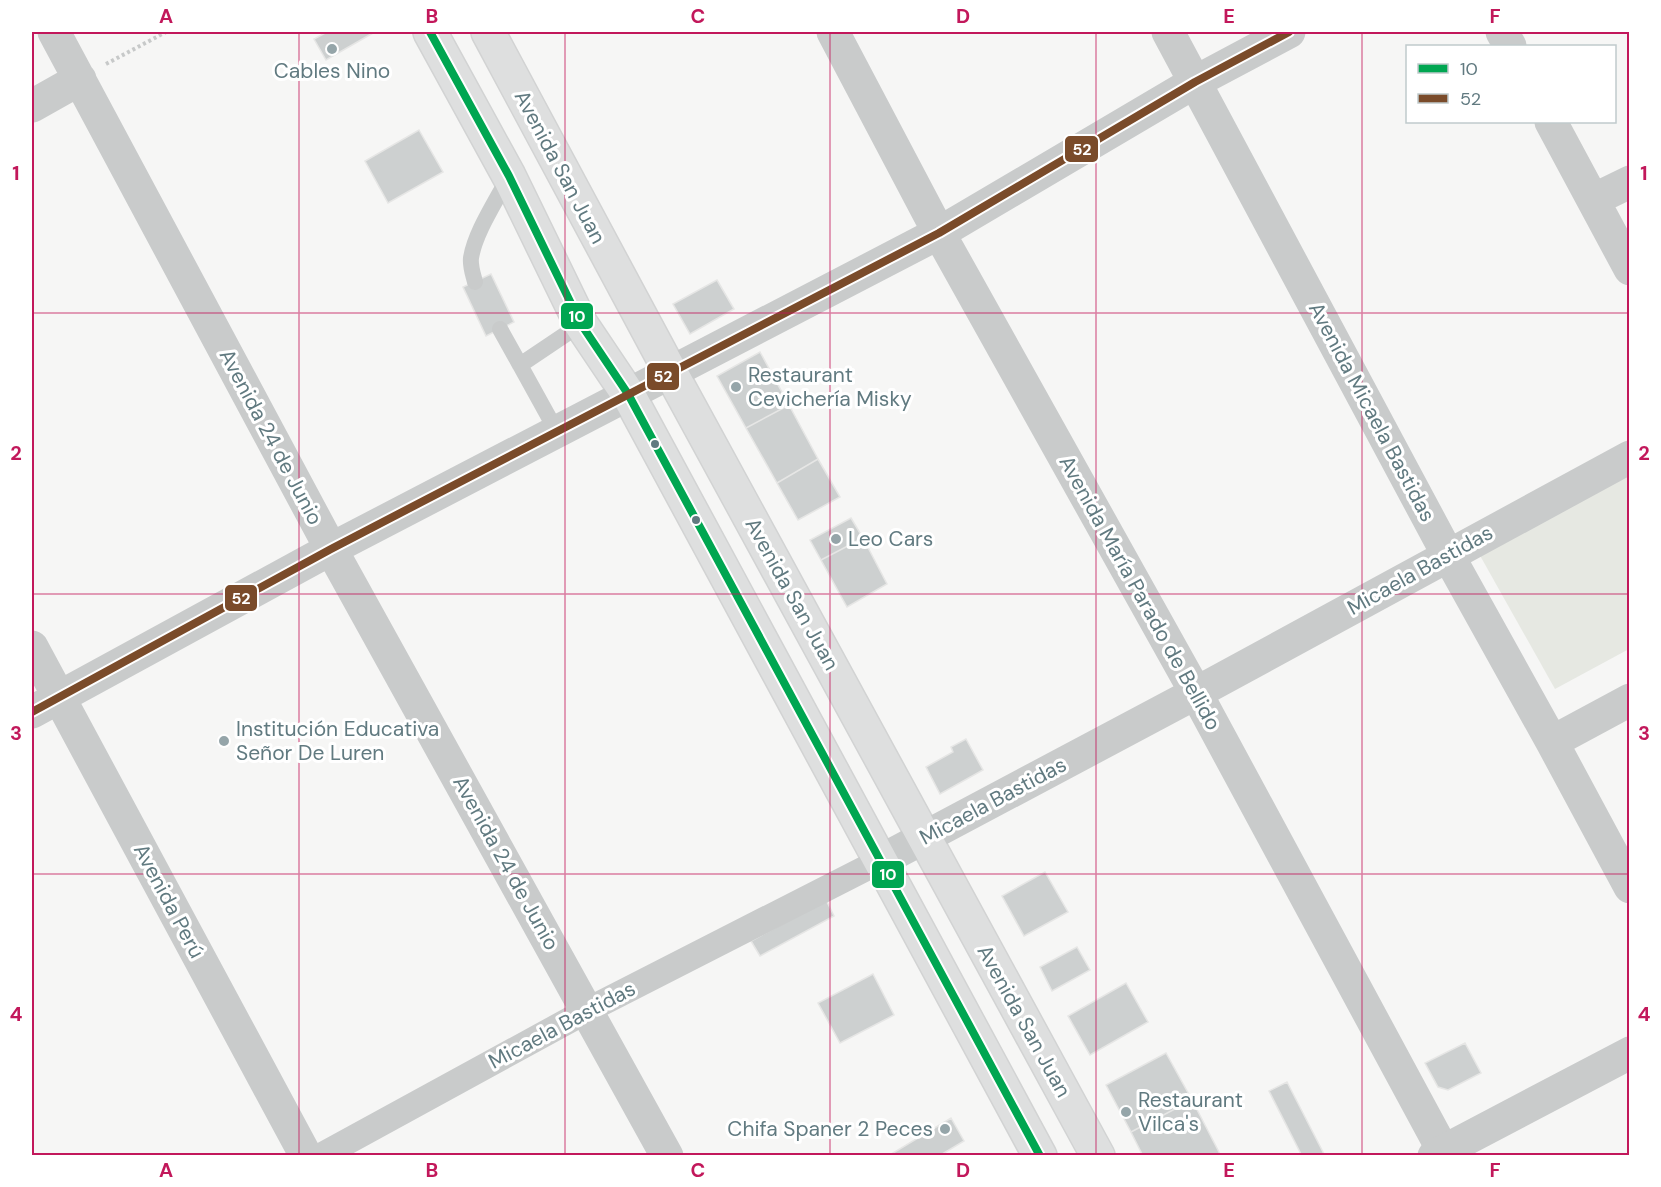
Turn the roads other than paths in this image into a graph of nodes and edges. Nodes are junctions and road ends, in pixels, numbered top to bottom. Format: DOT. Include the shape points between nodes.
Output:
graph roads {
  1 [pos="54,32"];
  2 [pos="430,32"];
  3 [pos="488,32"];
  4 [pos="833,32"];
  5 [pos="1168,32"];
  6 [pos="1289,32"];
  7 [pos="80,79"];
  8 [pos="1195,82"];
  9 [pos="32,106"];
  10 [pos="1552,123"];
  11 [pos="509,176"];
  12 [pos="1629,182"];
  13 [pos="1593,200"];
  14 [pos="939,234"];
  15 [pos="1629,269"];
  16 [pos="475,282"];
  17 [pos="581,324"];
  18 [pos="500,329"];
  19 [pos="520,365"];
  20 [pos="671,373"];
  21 [pos="628,394"];
  22 [pos="556,432"];
  23 [pos="1629,458"];
  24 [pos="331,549"];
  25 [pos="1448,555"];
  26 [pos="32,647"];
  27 [pos="1196,693"];
  28 [pos="1629,700"];
  29 [pos="45,704"];
  30 [pos="1552,742"];
  31 [pos="924,838"];
  32 [pos="882,860"];
  33 [pos="1629,887"];
  34 [pos="588,1010"];
  35 [pos="1629,1053"];
  36 [pos="1441,1154"];
  37 [pos="306,1155"];
  38 [pos="321,1155"];
  39 [pos="667,1155"];
  40 [pos="1040,1155"];
  41 [pos="1098,1155"];
  1 -- 7 [label="street, Avenida 24 de Junio"];
  2 -- 11 [label="main road"];
  3 -- 20 [label="main road, Avenida San Juan"];
  4 -- 14 [label="street, Avenida María Parado de Bellido"];
  5 -- 8 [label="street, Avenida Micaela Bastidas"];
  6 -- 8 [label="street"];
  7 -- 9 [label="street"];
  7 -- 24 [label="street, Avenida 24 de Junio"];
  8 -- 14 [label="street"];
  8 -- 25 [label="street, Avenida Micaela Bastidas"];
  10 -- 13 [label="street"];
  11 -- 16 [label="lane" via="471,258"];
  11 -- 17 [label="main road"];
  12 -- 13 [label="street"];
  13 -- 15 [label="street"];
  14 -- 20 [label="street"];
  14 -- 27 [label="street, Avenida María Parado de Bellido"];
  17 -- 19 [label="lane"];
  17 -- 21 [label="main road"];
  18 -- 19 [label="lane"];
  19 -- 22 [label="lane"];
  20 -- 21 [label="street"];
  20 -- 31 [label="main road, Avenida San Juan"];
  21 -- 22 [label="street"];
  21 -- 32 [label="main road"];
  22 -- 24 [label="street"];
  23 -- 25 [label="street, Micaela Bastidas"];
  24 -- 29 [label="street"];
  24 -- 34 [label="street, Avenida 24 de Junio"];
  25 -- 27 [label="street, Micaela Bastidas"];
  25 -- 30 [label="street, Avenida Micaela Bastidas"];
  26 -- 29 [label="street, Avenida Perú"];
  27 -- 31 [label="street, Micaela Bastidas"];
  27 -- 36 [label="street, Avenida María Parado de Bellido"];
  28 -- 30 [label="street"];
  29 -- 37 [label="street, Avenida Perú"];
  30 -- 33 [label="street, Avenida Micaela Bastidas"];
  31 -- 32 [label="street, Micaela Bastidas"];
  31 -- 41 [label="main road, Avenida San Juan"];
  32 -- 34 [label="street, Micaela Bastidas"];
  32 -- 40 [label="main road"];
  34 -- 38 [label="street, Micaela Bastidas"];
  34 -- 39 [label="street, Avenida 24 de Junio"];
  35 -- 36 [label="street"];
}
